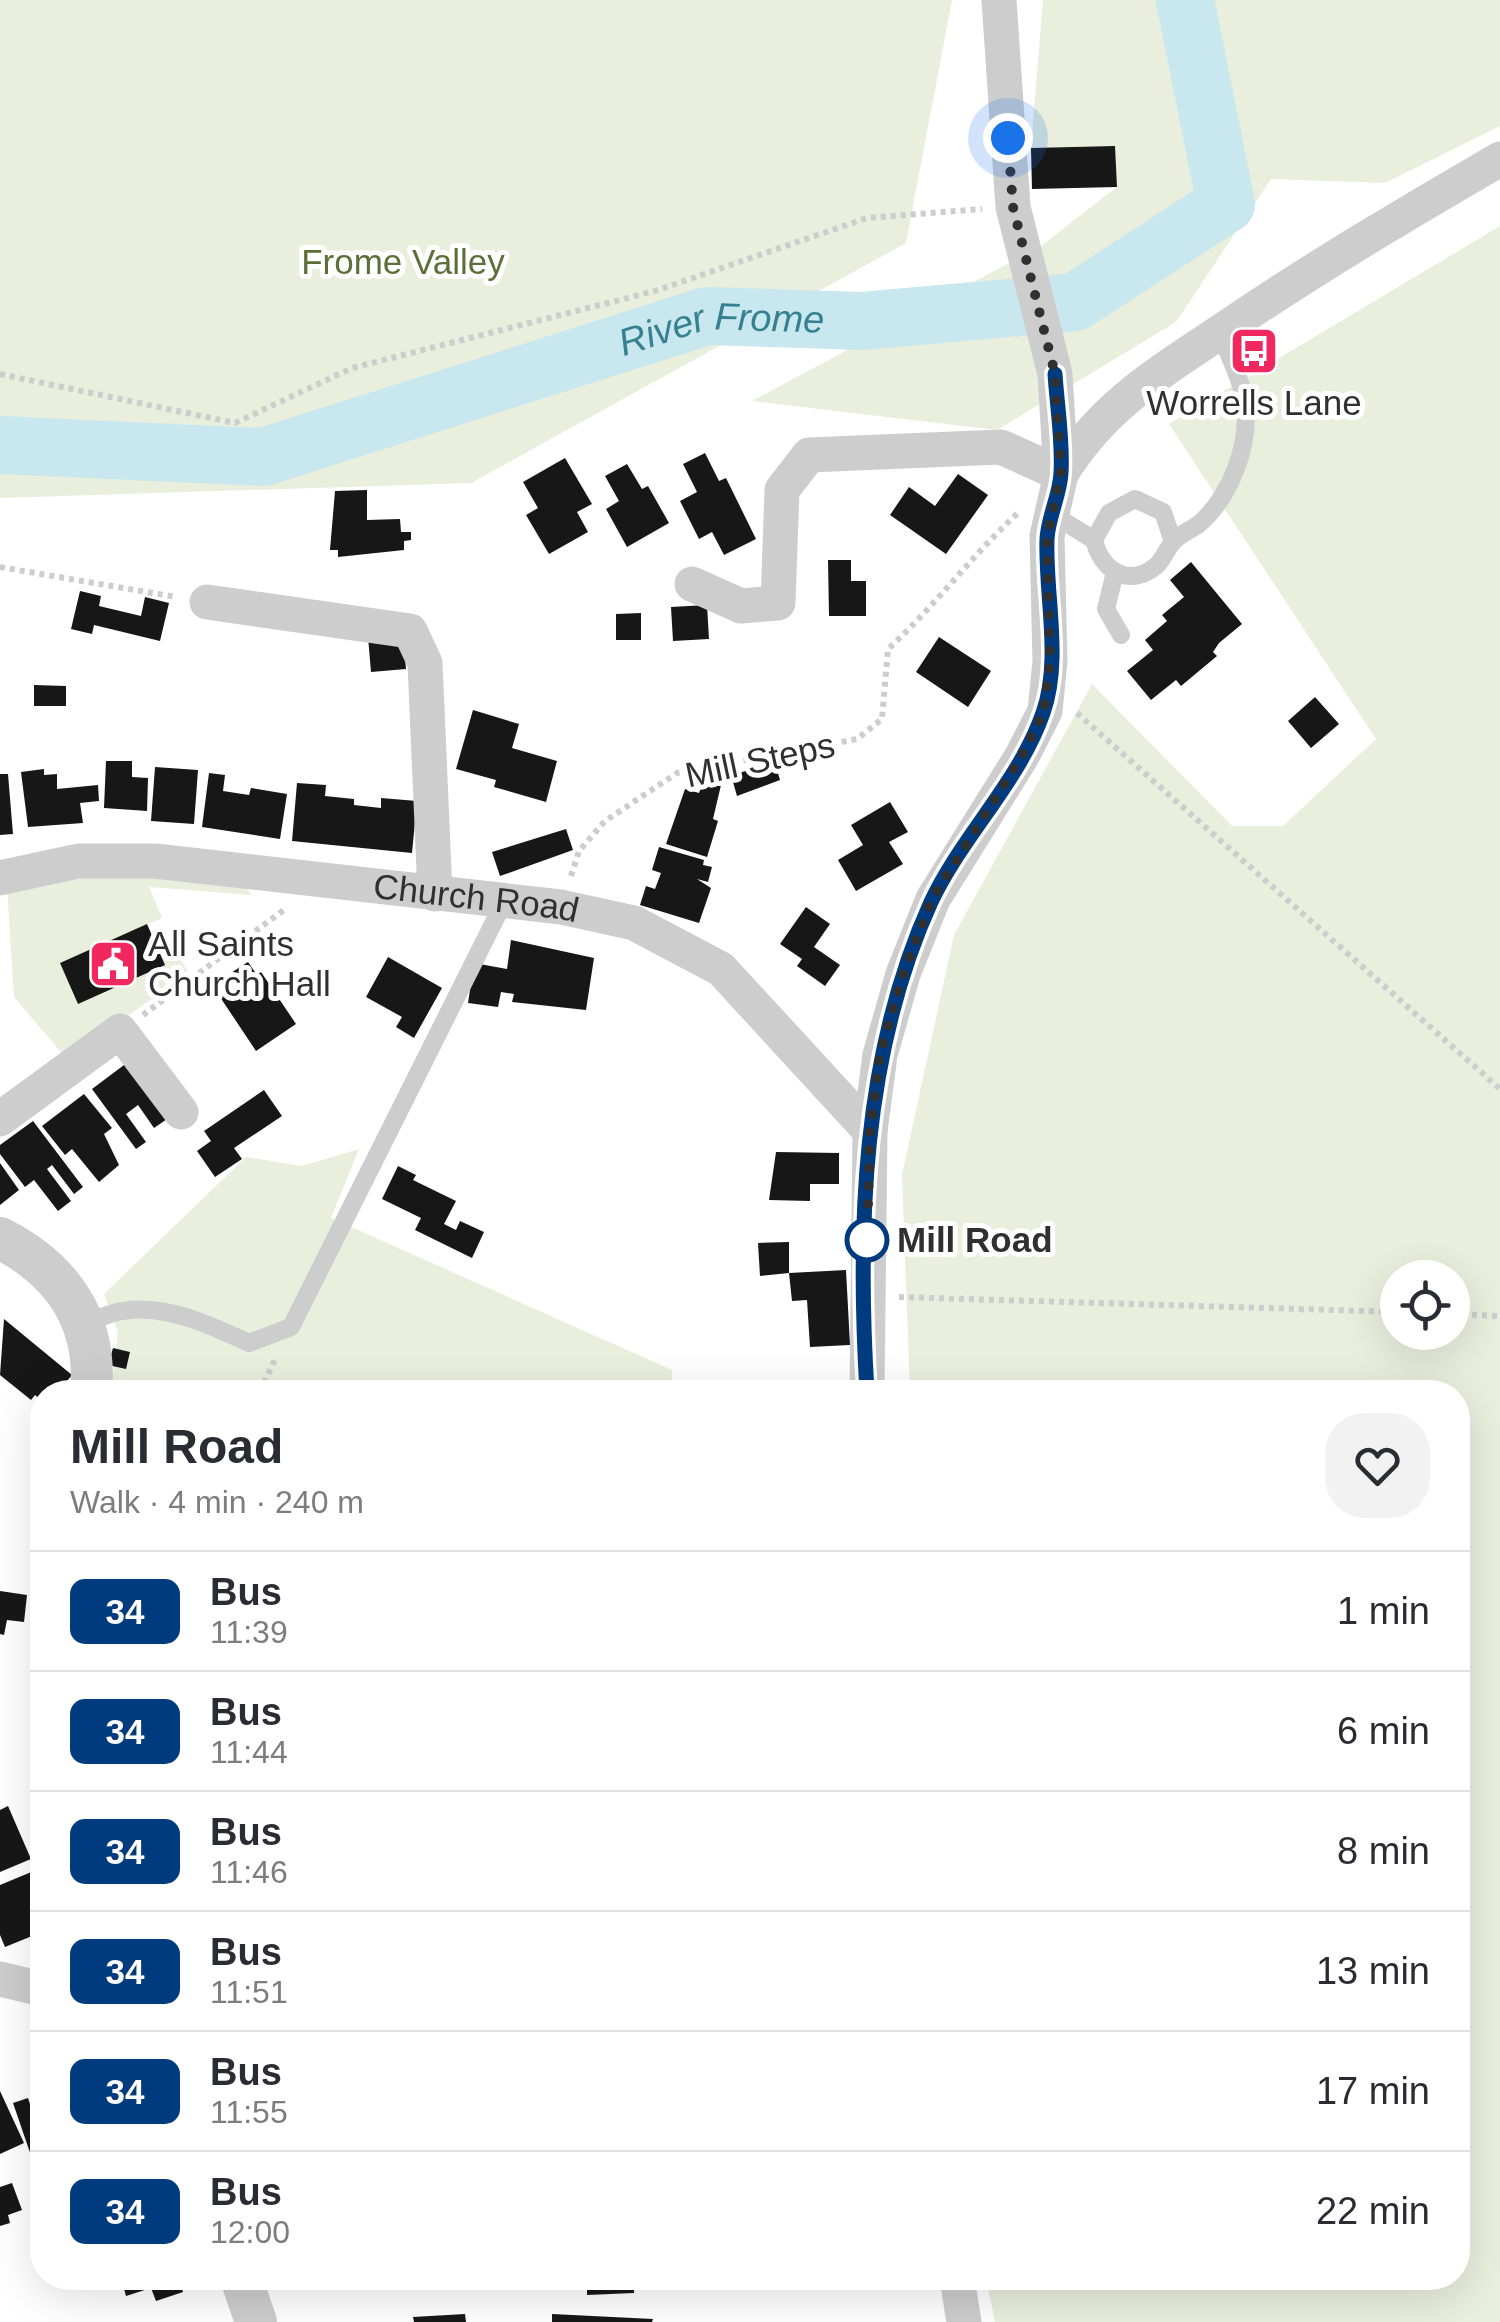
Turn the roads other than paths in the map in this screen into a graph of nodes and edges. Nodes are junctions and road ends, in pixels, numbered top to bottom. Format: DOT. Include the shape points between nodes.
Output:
graph roads {
  1 [pos="999,0"];
  2 [pos="1500,158"];
  3 [pos="1220,332"];
  4 [pos="1061,474"];
  5 [pos="1052,514"];
  6 [pos="1094,540"];
  7 [pos="1173,542"];
  8 [pos="1115,572"];
  9 [pos="692,584"];
  10 [pos="207,602"];
  11 [pos="1121,636"];
  12 [pos="0,878"];
  13 [pos="435,894"];
  14 [pos="504,902"];
  15 [pos="181,1112"];
  16 [pos="0,1119"];
  17 [pos="870,1132"];
  18 [pos="0,1238"];
  19 [pos="84,1328"];
  20 [pos="92,1380"];
  21 [pos="867,1380"];
  22 [pos="0,1978"];
  23 [pos="30,1987"];
  24 [pos="245,2290"];
  25 [pos="959,2290"];
  26 [pos="256,2322"];
  27 [pos="964,2322"];
  1 -- 4 [label="street" via="1013,207 1055,374"];
  2 -- 3 [label="street"];
  3 -- 4 [label="street" via="1123,398 1084,436"];
  3 -- 7 [label="lane" via="1246,404 1242,449 1225,495"];
  4 -- 5 [label="street"];
  4 -- 9 [label="street" via="1001,447 809,455 782,490 778,603 740,606"];
  5 -- 6 [label="lane"];
  5 -- 17 [label="street" via="1044,711 932,899 880,1055"];
  6 -- 7 [label="lane" via="1109,513 1135,499 1163,512"];
  6 -- 8 [label="lane" via="1098,556"];
  7 -- 8 [label="lane" via="1154,568 1124,577"];
  8 -- 11 [label="lane" via="1106,609"];
  10 -- 13 [label="street" via="410,630 425,663"];
  12 -- 13 [label="street, Church Road" via="78,861 155,861"];
  13 -- 14 [label="street, Church Road"];
  14 -- 17 [label="street, Church Road" via="634,923 722,970"];
  14 -- 19 [label="lane" via="291,1327 249,1343 180,1315 123,1309"];
  15 -- 16 [label="street" via="120,1031"];
  17 -- 21 [label="street"];
  18 -- 19 [label="street" via="38,1258 68,1294"];
  19 -- 20 [label="street"];
  22 -- 23 [label="street"];
  24 -- 26 [label="street"];
  25 -- 27 [label="street"];
}
